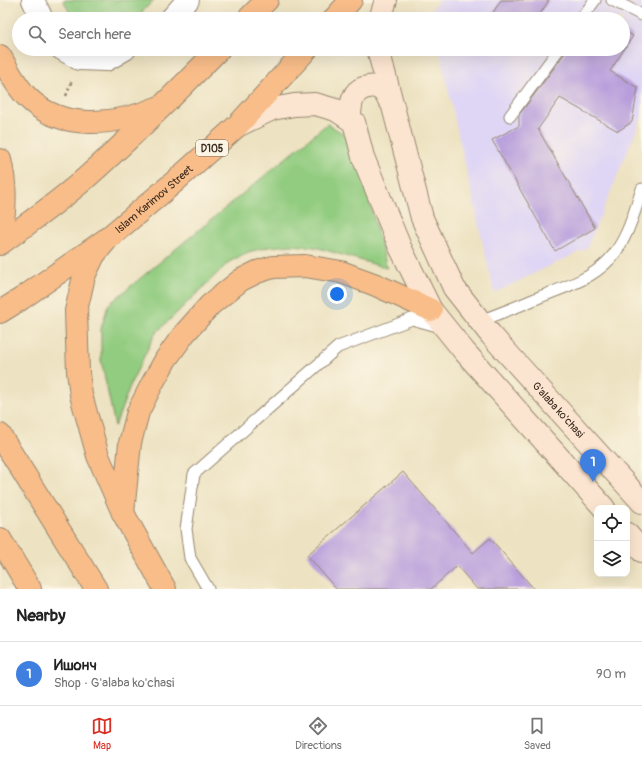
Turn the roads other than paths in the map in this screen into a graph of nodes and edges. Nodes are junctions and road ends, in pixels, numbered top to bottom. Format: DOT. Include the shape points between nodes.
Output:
graph roads {
  1 [pos="33,0"];
  2 [pos="188,0"];
  3 [pos="267,0"];
  4 [pos="351,0"];
  5 [pos="386,0"];
  6 [pos="595,0"];
  7 [pos="612,0"];
  8 [pos="39,12"];
  9 [pos="178,12"];
  10 [pos="255,12"];
  11 [pos="340,12"];
  12 [pos="382,12"];
  13 [pos="586,12"];
  14 [pos="642,15"];
  15 [pos="0,56"];
  16 [pos="83,56"];
  17 [pos="113,56"];
  18 [pos="212,56"];
  19 [pos="301,56"];
  20 [pos="380,56"];
  21 [pos="554,56"];
  22 [pos="390,101"];
  23 [pos="164,106"];
  24 [pos="510,116"];
  25 [pos="350,119"];
  26 [pos="237,126"];
  27 [pos="0,160"];
  28 [pos="642,189"];
  29 [pos="0,236"];
  30 [pos="108,238"];
  31 [pos="0,244"];
  32 [pos="431,310"];
  33 [pos="0,312"];
  34 [pos="445,328"];
  35 [pos="486,328"];
  36 [pos="0,435"];
  37 [pos="642,502"];
  38 [pos="601,505"];
  39 [pos="123,513"];
  40 [pos="630,537"];
  41 [pos="0,539"];
  42 [pos="642,551"];
  43 [pos="30,589"];
  44 [pos="96,589"];
  45 [pos="165,589"];
  46 [pos="208,589"];
  1 -- 8 [label="street"];
  2 -- 9 [label="street"];
  3 -- 10 [label="main road"];
  4 -- 11 [label="main road"];
  5 -- 12 [label="main road"];
  6 -- 13 [label="lane"];
  7 -- 14 [label="lane"];
  15 -- 23 [label="main road" via="19,88 49,114 73,120 105,122 131,118"];
  16 -- 17 [label="street" via="106,60"];
  18 -- 23 [label="main road"];
  19 -- 26 [label="main road, Islam Karimov Street / D105"];
  20 -- 22 [label="main road, G'alaba ko'chasi"];
  21 -- 24 [label="lane"];
  22 -- 25 [label="main road" via="381,89 374,86 362,88 355,93 350,106"];
  22 -- 35 [label="main road, G'alaba ko'chasi" via="422,218 454,288"];
  23 -- 31 [label="main road" via="87,177"];
  25 -- 26 [label="main road" via="336,110 315,104 294,105 272,109"];
  25 -- 32 [label="main road" via="354,122 363,157 400,246"];
  26 -- 30 [label="main road, Islam Karimov Street / D105"];
  27 -- 29 [label="main road" via="5,191"];
  28 -- 35 [label="lane" via="631,224 609,260 577,283"];
  30 -- 33 [label="main road, Islam Karimov Street / D105"];
  30 -- 39 [label="main road" via="89,265 78,301 78,372 81,395 98,456"];
  32 -- 34 [label="main road"];
  32 -- 39 [label="main road" via="341,272 305,266 273,267 241,280 210,305 184,334 152,384 138,412 130,443"];
  34 -- 38 [label="main road"];
  34 -- 46 [label="lane" via="412,319 338,347 194,474 186,529 190,558"];
  35 -- 37 [label="main road, G'alaba ko'chasi"];
  36 -- 44 [label="main road"];
  39 -- 45 [label="main road"];
  40 -- 42 [label="main road"];
  41 -- 43 [label="main road"];
}
